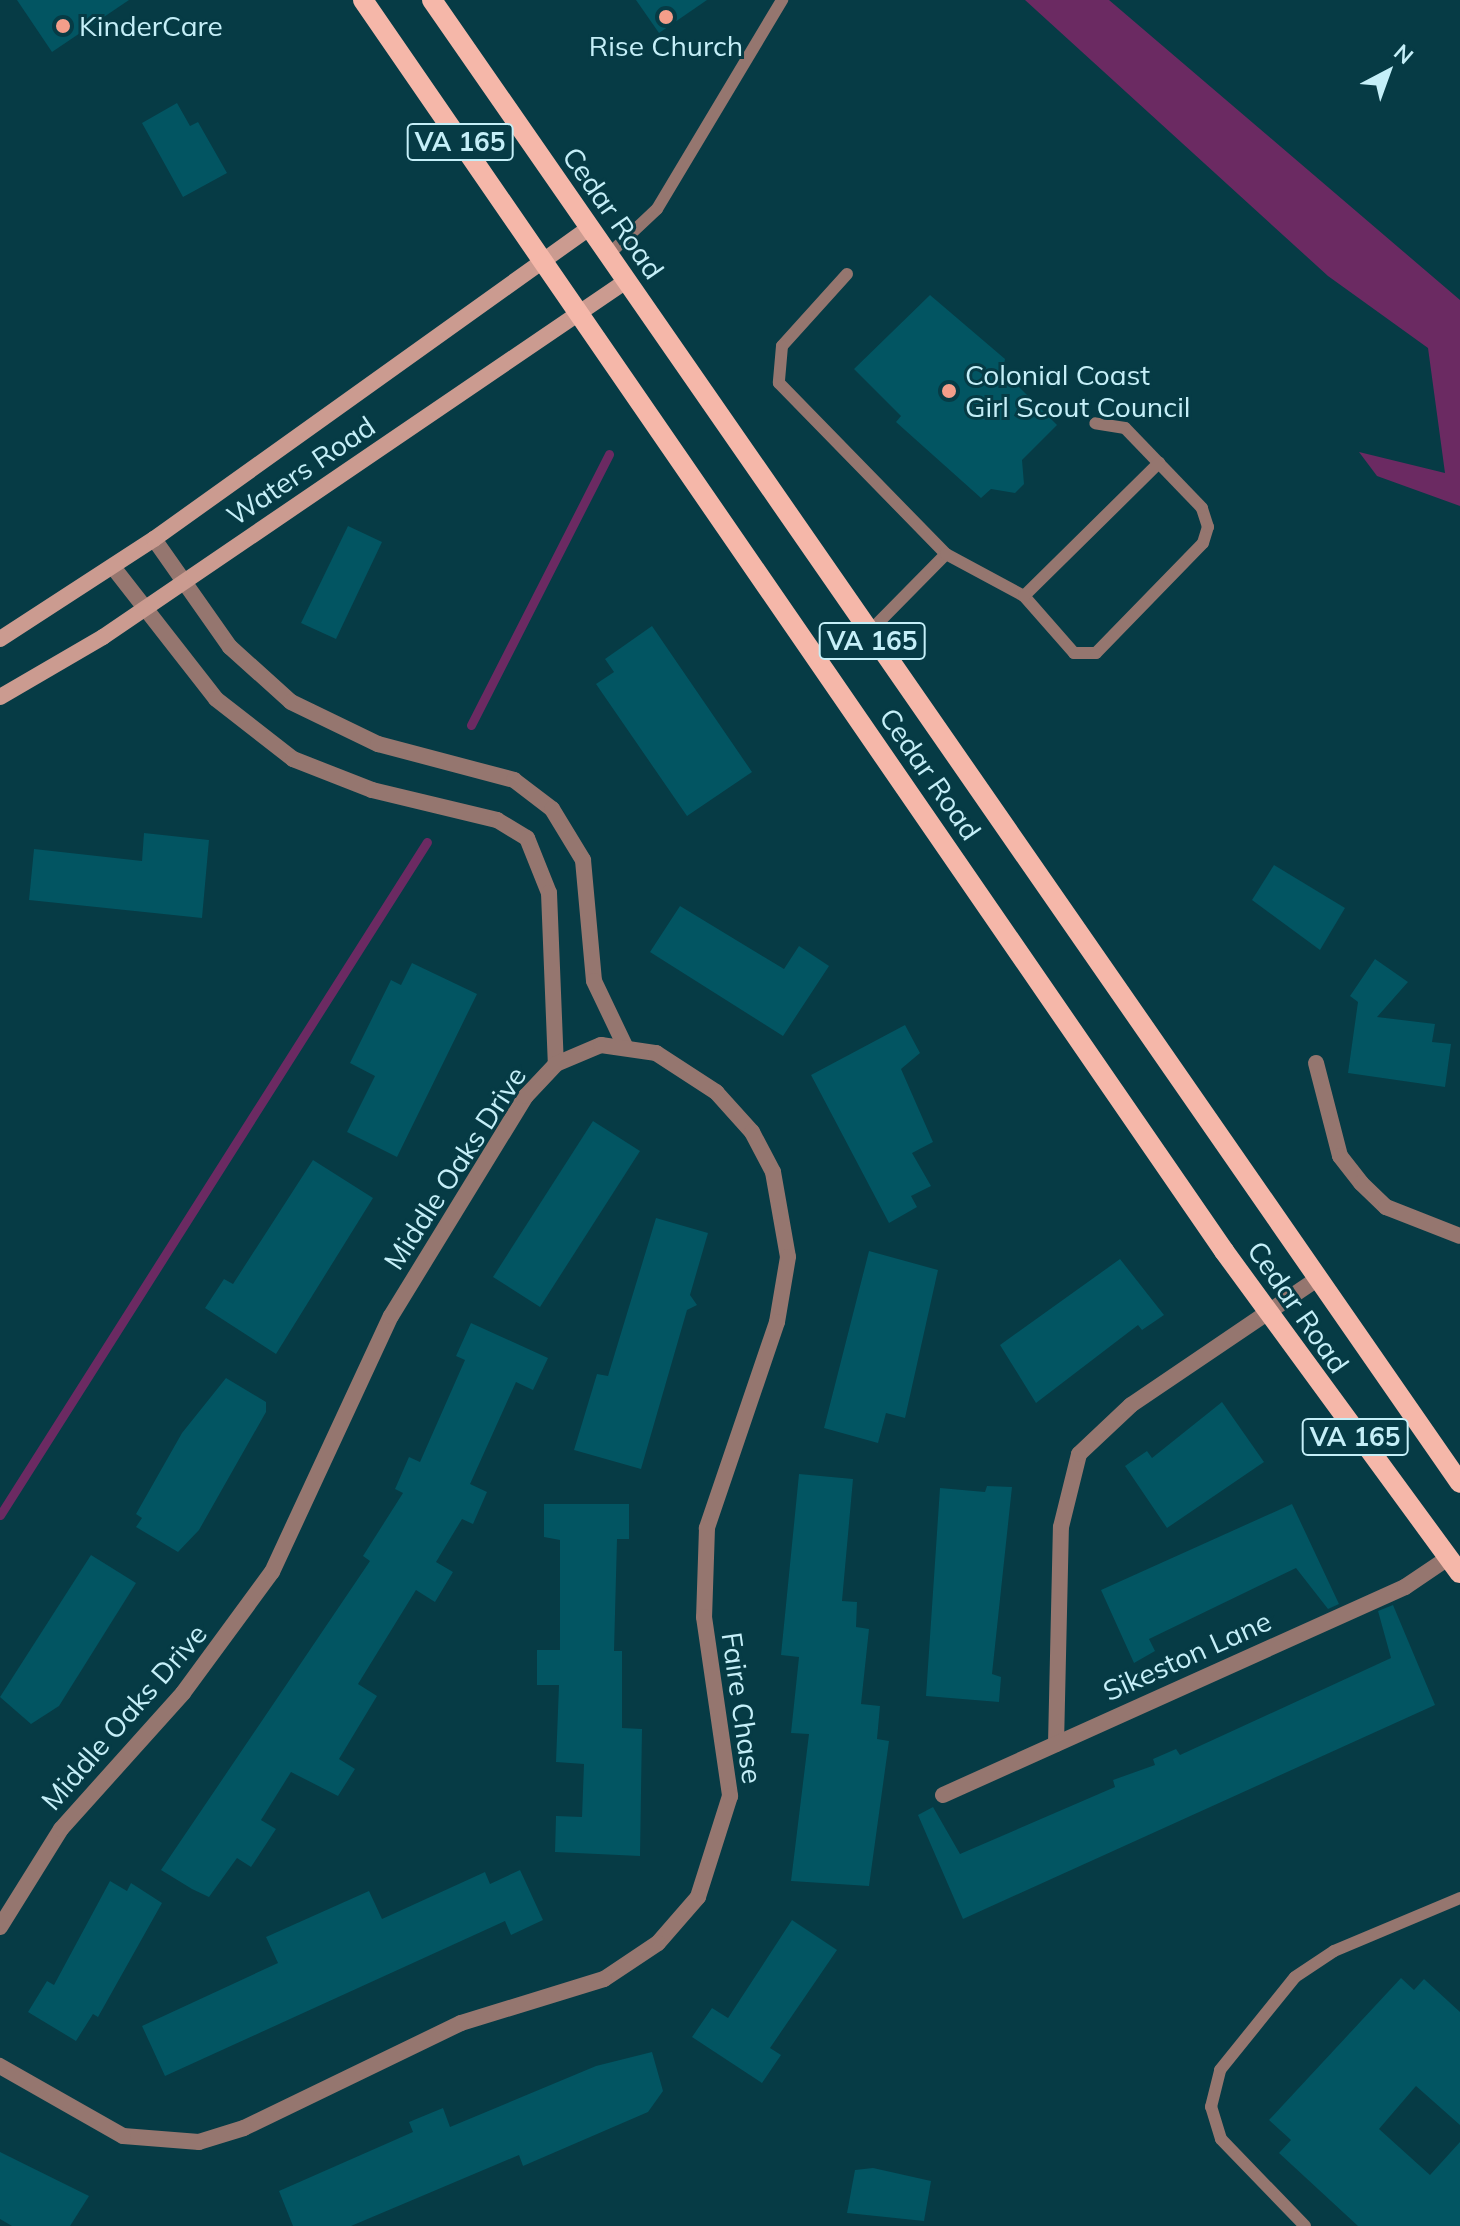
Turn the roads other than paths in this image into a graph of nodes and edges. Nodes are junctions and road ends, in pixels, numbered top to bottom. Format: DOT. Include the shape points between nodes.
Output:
graph roads {
  1 [pos="363,0"];
  2 [pos="432,0"];
  3 [pos="782,0"];
  4 [pos="589,228"];
  5 [pos="608,255"];
  6 [pos="543,262"];
  7 [pos="847,274"];
  8 [pos="626,281"];
  9 [pos="578,313"];
  10 [pos="1095,423"];
  11 [pos="1159,463"];
  12 [pos="154,539"];
  13 [pos="946,554"];
  14 [pos="113,567"];
  15 [pos="184,582"];
  16 [pos="1024,596"];
  17 [pos="143,609"];
  18 [pos="867,634"];
  19 [pos="0,639"];
  20 [pos="0,697"];
  21 [pos="625,1046"];
  22 [pos="1316,1063"];
  23 [pos="556,1064"];
  24 [pos="1460,1236"];
  25 [pos="1314,1281"];
  26 [pos="1267,1313"];
  27 [pos="1460,1483"];
  28 [pos="1454,1566"];
  29 [pos="1056,1744"];
  30 [pos="943,1795"];
  31 [pos="1460,1898"];
  32 [pos="0,1927"];
  33 [pos="0,2066"];
  34 [pos="1305,2226"];
  1 -- 6 [label="main road, Cedar Road / VA 165"];
  2 -- 4 [label="main road, Cedar Road / VA 165"];
  3 -- 5 [label="lane" via="657,209"];
  4 -- 5 [label="main road, Cedar Road / VA 165"];
  4 -- 6 [label="street, Waters Road"];
  5 -- 8 [label="main road, Cedar Road / VA 165"];
  6 -- 9 [label="main road, Cedar Road / VA 165"];
  6 -- 12 [label="street, Waters Road"];
  7 -- 13 [label="lane" via="782,346 779,383"];
  8 -- 9 [label="street, Waters Road"];
  8 -- 18 [label="main road, Cedar Road / VA 165"];
  9 -- 15 [label="street, Waters Road"];
  9 -- 26 [label="main road, Cedar Road / VA 165"];
  10 -- 11 [label="lane" via="1125,428"];
  11 -- 16 [label="lane"];
  11 -- 16 [label="lane" via="1202,508 1203,543 1105,644 1074,653"];
  12 -- 14 [label="street, Waters Road"];
  12 -- 15 [label="street"];
  13 -- 16 [label="lane"];
  13 -- 18 [label="lane"];
  14 -- 17 [label="street, Middle Oaks Drive"];
  14 -- 19 [label="street, Waters Road"];
  15 -- 17 [label="street, Waters Road"];
  15 -- 21 [label="street" via="246,666 318,720 514,780 552,809 583,860 594,981"];
  17 -- 20 [label="street, Waters Road"];
  17 -- 23 [label="street, Middle Oaks Drive" via="216,699 293,759 372,790 497,820 527,838 549,893"];
  18 -- 25 [label="main road, Cedar Road / VA 165"];
  21 -- 23 [label="street, Faire Chase" via="587,1048"];
  21 -- 33 [label="street, Faire Chase" via="656,1053 705,1085 752,1132 788,1228 777,1322 707,1528 704,1617 730,1796 698,1897 658,1943 604,1979 448,2029 244,2128 199,2142 123,2136"];
  22 -- 24 [label="street" via="1340,1156 1361,1183 1386,1207"];
  23 -- 32 [label="street, Middle Oaks Drive" via="526,1096 391,1316 272,1572 183,1693 61,1829"];
  25 -- 26 [label="street"];
  25 -- 27 [label="main road, Cedar Road / VA 165"];
  26 -- 28 [label="main road, Cedar Road / VA 165"];
  26 -- 29 [label="street" via="1120,1413 1079,1454 1061,1527"];
  28 -- 29 [label="street, Sikeston Lane"];
  29 -- 30 [label="street, Sikeston Lane"];
  31 -- 34 [label="lane" via="1334,1951 1295,1977 1220,2070 1211,2107 1221,2139"];
}
